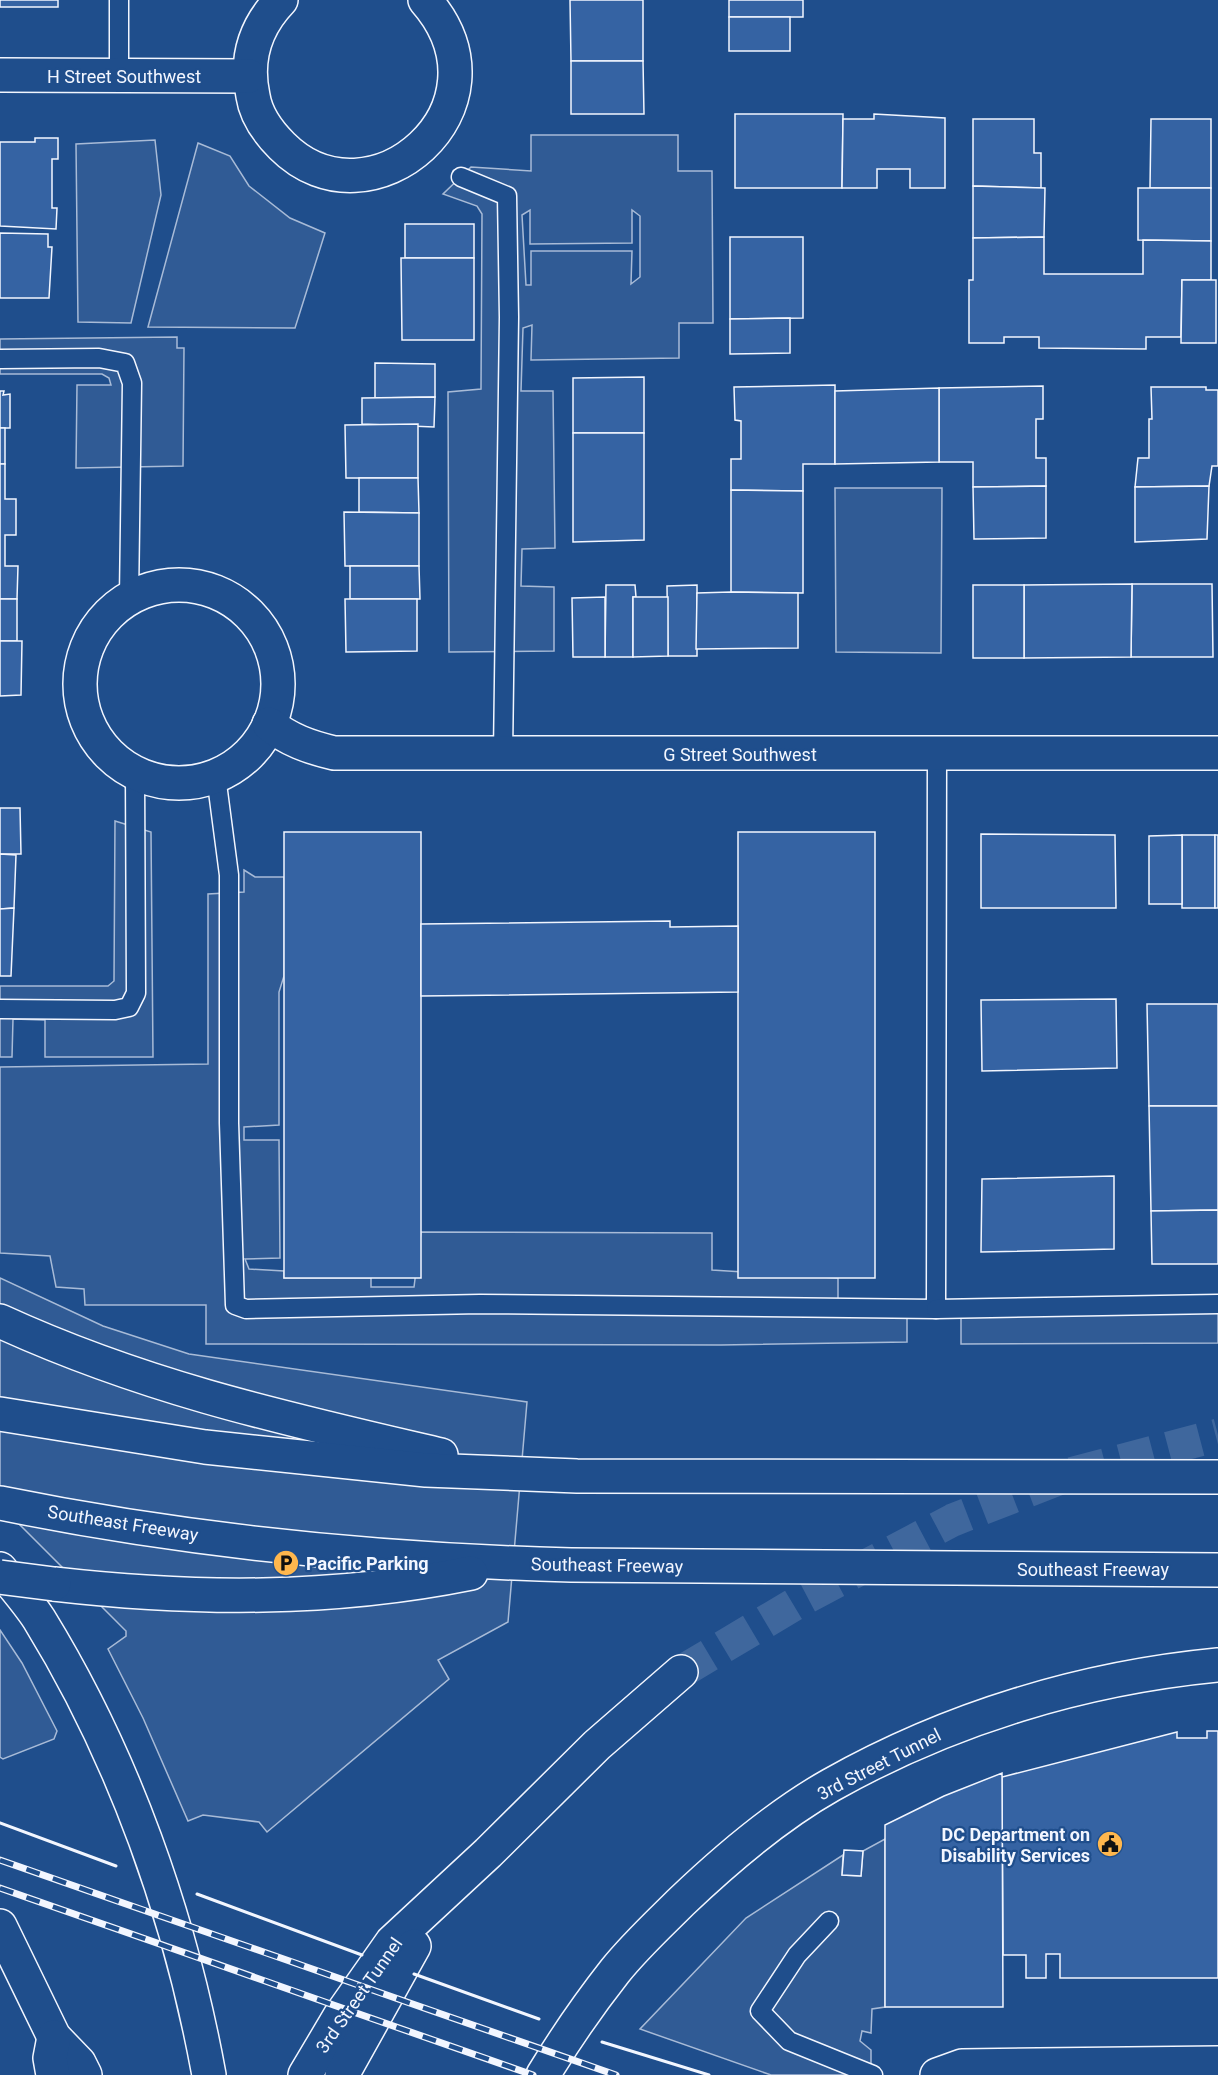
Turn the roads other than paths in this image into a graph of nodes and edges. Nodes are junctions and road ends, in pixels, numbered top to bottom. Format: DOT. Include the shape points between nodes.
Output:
graph roads {
  1 [pos="119,0"];
  2 [pos="281,0"];
  3 [pos="425,0"];
  4 [pos="0,75"];
  5 [pos="118,75"];
  6 [pos="249,76"];
  7 [pos="461,177"];
  8 [pos="0,359"];
  9 [pos="129,598"];
  10 [pos="269,724"];
  11 [pos="1218,753"];
  12 [pos="503,754"];
  13 [pos="937,754"];
  14 [pos="135,773"];
  15 [pos="216,776"];
  16 [pos="0,1009"];
  17 [pos="1218,1305"];
  18 [pos="936,1309"];
  19 [pos="0,1322"];
  20 [pos="0,1414"];
  21 [pos="525,1475"];
  22 [pos="1218,1477"];
  23 [pos="0,1503"];
  24 [pos="520,1563"];
  25 [pos="0,1569"];
  26 [pos="1218,1570"];
  27 [pos="0,1577"];
  28 [pos="1218,1665"];
  29 [pos="681,1672"];
  30 [pos="488,1853"];
  31 [pos="830,1921"];
  32 [pos="0,1926"];
  33 [pos="54,2037"];
  34 [pos="1218,2063"];
  35 [pos="53,2075"];
  36 [pos="85,2075"];
  37 [pos="209,2075"];
  38 [pos="304,2075"];
  39 [pos="342,2075"];
  40 [pos="543,2075"];
  41 [pos="873,2075"];
  42 [pos="937,2075"];
  1 -- 5 [label="lane"];
  2 -- 6 [label="main road" via="267,14 253,44"];
  3 -- 6 [label="main road" via="452,45 453,96 444,120 429,141 405,160 377,172 347,175 317,169 290,155 269,133 255,106"];
  4 -- 5 [label="main road, H Street Southwest"];
  5 -- 6 [label="main road, H Street Southwest"];
  7 -- 12 [label="lane" via="507,196"];
  8 -- 9 [label="lane" via="99,358 125,363 132,383"];
  9 -- 10 [label="main road" via="154,588 180,585 207,589 232,600 252,618 268,640 276,665 278,691"];
  9 -- 14 [label="main road" via="110,612 84,652 80,699 99,743"];
  10 -- 12 [label="main road, G Street Southwest" via="306,746 334,753"];
  10 -- 15 [label="main road" via="250,753"];
  11 -- 13 [label="main road, G Street Southwest"];
  12 -- 13 [label="main road, G Street Southwest"];
  13 -- 18 [label="lane"];
  14 -- 15 [label="main road" via="161,781 189,783"];
  14 -- 16 [label="lane" via="136,993 129,1007"];
  15 -- 18 [label="lane" via="229,875 229,1123 235,1305 246,1309 480,1304"];
  17 -- 18 [label="lane"];
  19 -- 21 [label="main road" via="103,1365 189,1393"];
  20 -- 21 [label="main road" via="136,1438 281,1456"];
  21 -- 22 [label="main road"];
  23 -- 24 [label="main road, Southeast Freeway" via="271,1544"];
  24 -- 26 [label="main road, Southeast Freeway"];
  24 -- 27 [label="main road, bridge" via="391,1587 262,1596 109,1590"];
  25 -- 37 [label="main road" via="38,1618 114,1763 154,1864 201,2030"];
  28 -- 40 [label="main road, 3rd Street Tunnel" via="1156,1672 1025,1702 959,1725 830,1786 769,1827 660,1922 616,1970"];
  29 -- 30 [label="main road, 3rd Street Tunnel" via="597,1745"];
  30 -- 38 [label="main road, 3rd Street Tunnel" via="392,1942"];
  30 -- 39 [label="main road" via="410,1951"];
  31 -- 41 [label="lane" via="797,1955 760,2011 789,2041"];
  32 -- 33 [label="main road"];
  33 -- 35 [label="main road" via="50,2058"];
  33 -- 36 [label="main road"];
  34 -- 42 [label="main road" via="962,2066"];
}
